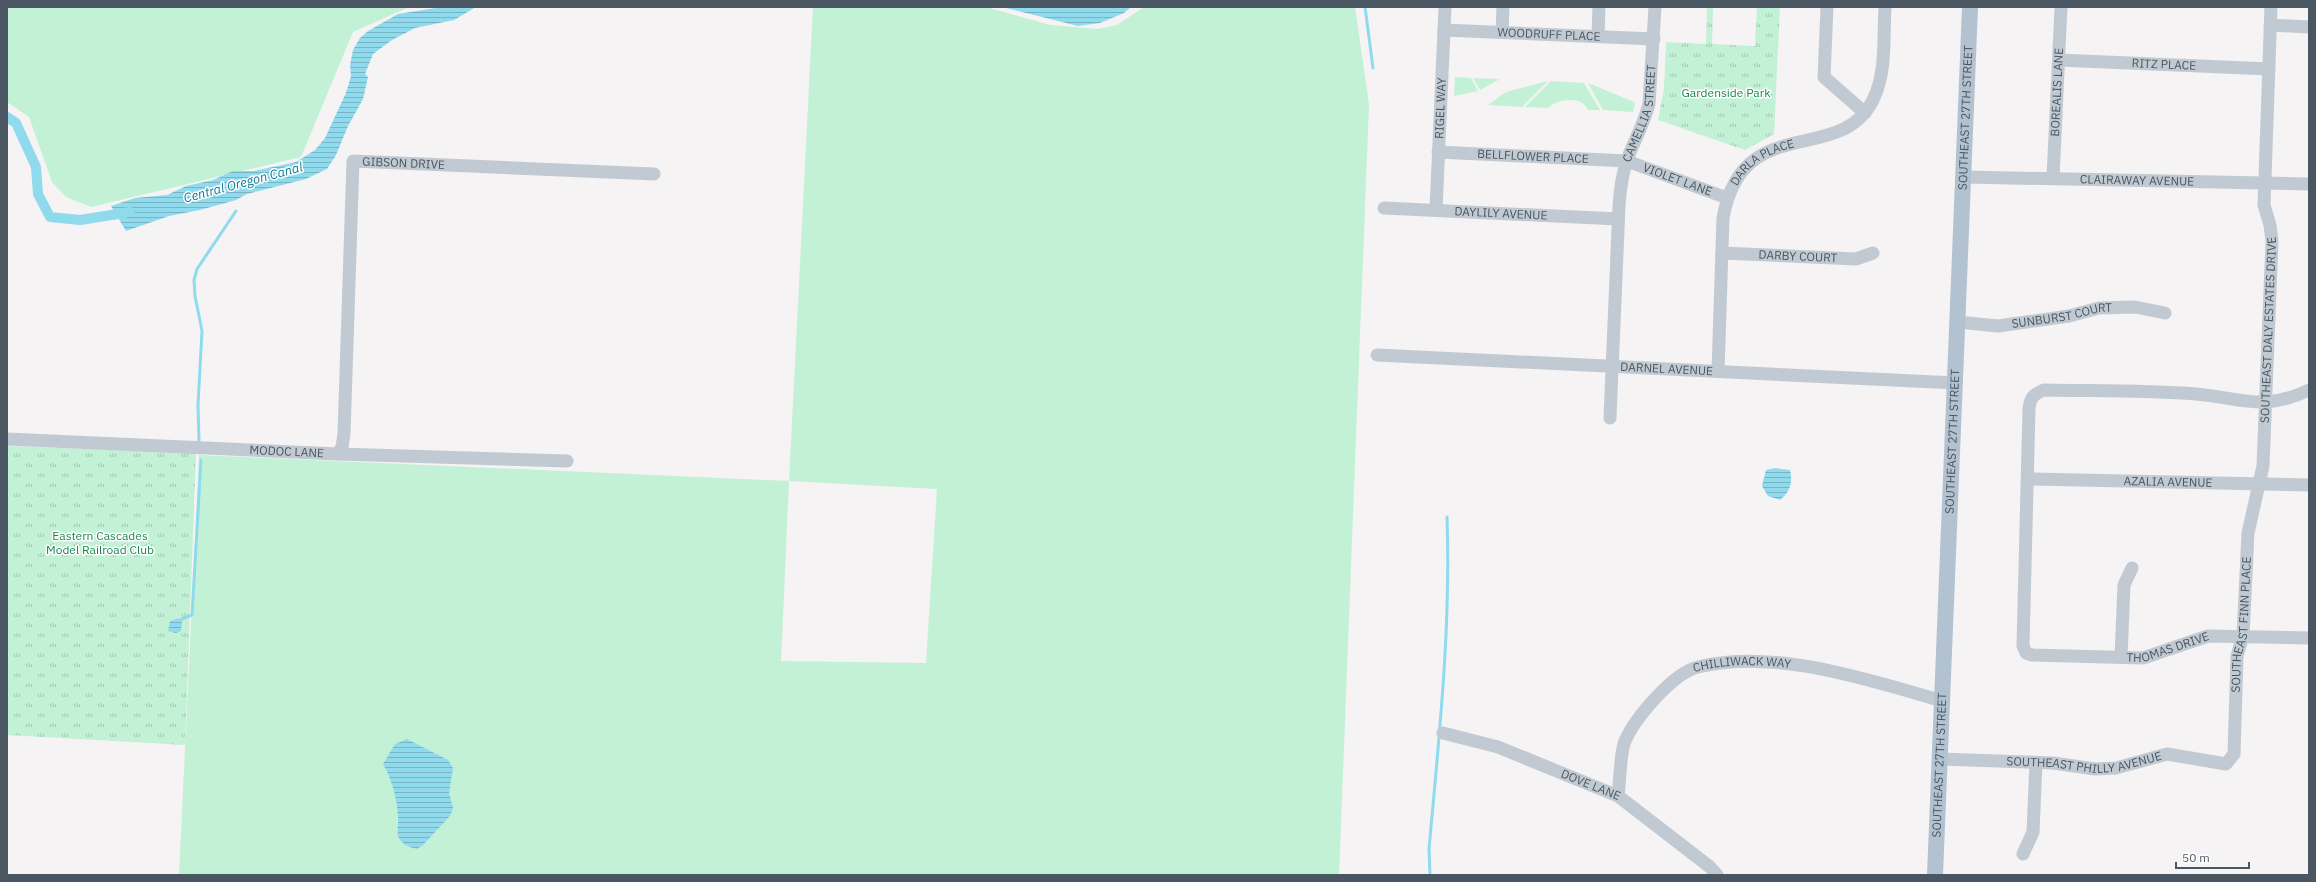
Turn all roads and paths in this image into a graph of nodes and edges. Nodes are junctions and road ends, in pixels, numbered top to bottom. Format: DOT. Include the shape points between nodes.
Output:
graph roads {
  1 [pos="1445,7"];
  2 [pos="1503,7"];
  3 [pos="1599,7"];
  4 [pos="1655,7"];
  5 [pos="1828,7"];
  6 [pos="1885,7"];
  7 [pos="1970,7"];
  8 [pos="2061,7"];
  9 [pos="2271,7"];
  10 [pos="2270,25"];
  11 [pos="2309,27"];
  12 [pos="1444,30"];
  13 [pos="1502,32"];
  14 [pos="1598,36"];
  15 [pos="1654,39"];
  16 [pos="2059,60"];
  17 [pos="2269,69"];
  18 [pos="1865,113"];
  19 [pos="1438,152"];
  20 [pos="1627,160"];
  21 [pos="654,174"];
  22 [pos="1965,176"];
  23 [pos="2053,178"];
  24 [pos="2265,183"];
  25 [pos="2309,184"];
  26 [pos="1727,198"];
  27 [pos="1384,208"];
  28 [pos="1436,210"];
  29 [pos="1618,219"];
  30 [pos="1722,253"];
  31 [pos="1873,253"];
  32 [pos="2165,314"];
  33 [pos="1958,322"];
  34 [pos="1377,355"];
  35 [pos="1612,366"];
  36 [pos="1718,371"];
  37 [pos="1956,383"];
  38 [pos="2309,390"];
  39 [pos="2267,402"];
  40 [pos="1610,418"];
  41 [pos="7,439"];
  42 [pos="338,454"];
  43 [pos="567,461"];
  44 [pos="2028,479"];
  45 [pos="2260,485"];
  46 [pos="2309,485"];
  47 [pos="2132,568"];
  48 [pos="2243,636"];
  49 [pos="2309,638"];
  50 [pos="2121,657"];
  51 [pos="1942,701"];
  52 [pos="1443,733"];
  53 [pos="1940,759"];
  54 [pos="2036,763"];
  55 [pos="2226,764"];
  56 [pos="1618,796"];
  57 [pos="2022,854"];
  58 [pos="1717,875"];
  59 [pos="1935,875"];
  1 -- 12 [label="street, RIGEL WAY"];
  2 -- 13 [label="street"];
  3 -- 14 [label="street"];
  4 -- 15 [label="street, CAMELLIA STREET"];
  5 -- 18 [label="street" via="1824,77"];
  6 -- 18 [label="street, DARLA PLACE" via="1882,74 1873,101"];
  7 -- 22 [label="main road, SOUTHEAST 27TH STREET"];
  8 -- 16 [label="street, BOREALIS LANE"];
  9 -- 10 [label="street, SOUTHEAST DALY ESTATES DRIVE"];
  10 -- 11 [label="street"];
  10 -- 17 [label="street, SOUTHEAST DALY ESTATES DRIVE"];
  12 -- 13 [label="street, WOODRUFF PLACE"];
  12 -- 19 [label="street, RIGEL WAY"];
  13 -- 14 [label="street, WOODRUFF PLACE"];
  14 -- 15 [label="street, WOODRUFF PLACE"];
  15 -- 20 [label="street, CAMELLIA STREET" via="1649,104"];
  16 -- 17 [label="street, RITZ PLACE"];
  16 -- 23 [label="street, BOREALIS LANE"];
  17 -- 24 [label="street, SOUTHEAST DALY ESTATES DRIVE"];
  18 -- 26 [label="street, DARLA PLACE" via="1844,129 1765,153 1744,169"];
  19 -- 20 [label="street, BELLFLOWER PLACE"];
  19 -- 28 [label="street, RIGEL WAY"];
  20 -- 26 [label="street, VIOLET LANE"];
  20 -- 29 [label="street, CAMELLIA STREET" via="1622,179"];
  21 -- 42 [label="street, GIBSON DRIVE" via="353,161 344,434"];
  22 -- 23 [label="street, CLAIRAWAY AVENUE"];
  22 -- 33 [label="main road, SOUTHEAST 27TH STREET"];
  23 -- 24 [label="street, CLAIRAWAY AVENUE"];
  24 -- 25 [label="street, CLAIRAWAY AVENUE"];
  24 -- 39 [label="street, SOUTHEAST DALY ESTATES DRIVE" via="2264,205 2272,241"];
  26 -- 30 [label="street, DARLA PLACE"];
  27 -- 28 [label="street, DAYLILY AVENUE"];
  28 -- 29 [label="street, DAYLILY AVENUE"];
  29 -- 35 [label="street, CAMELLIA STREET"];
  30 -- 31 [label="street, DARBY COURT" via="1856,259"];
  30 -- 36 [label="street, DARLA PLACE"];
  32 -- 33 [label="street, SUNBURST COURT" via="2135,307 2099,308 2069,316 1998,326"];
  33 -- 37 [label="main road, SOUTHEAST 27TH STREET"];
  34 -- 35 [label="street, DARNEL AVENUE"];
  35 -- 36 [label="street, DARNEL AVENUE"];
  35 -- 40 [label="street, CAMELLIA STREET"];
  36 -- 37 [label="street, DARNEL AVENUE"];
  37 -- 51 [label="main road, SOUTHEAST 27TH STREET"];
  38 -- 39 [label="street" via="2292,398"];
  39 -- 44 [label="street" via="2240,402 2197,394 2044,390 2034,394 2029,401"];
  39 -- 45 [label="street, SOUTHEAST DALY ESTATES DRIVE"];
  41 -- 42 [label="street, MODOC LANE"];
  42 -- 43 [label="street, MODOC LANE"];
  44 -- 45 [label="street, AZALIA AVENUE"];
  44 -- 50 [label="street, THOMAS DRIVE" via="2023,646 2026,652 2032,655"];
  45 -- 46 [label="street, AZALIA AVENUE"];
  45 -- 48 [label="street, SOUTHEAST FINN PLACE" via="2248,533"];
  47 -- 50 [label="street" via="2124,585"];
  48 -- 49 [label="street, THOMAS DRIVE"];
  48 -- 50 [label="street, THOMAS DRIVE" via="2208,636 2143,658"];
  48 -- 55 [label="street, SOUTHEAST FINN PLACE" via="2237,656 2234,754"];
  51 -- 53 [label="main road, SOUTHEAST 27TH STREET"];
  51 -- 56 [label="street, CHILLIWACK WAY" via="1821,668 1739,662 1697,667 1667,685 1644,712 1624,742"];
  52 -- 56 [label="street, DOVE LANE" via="1498,747"];
  53 -- 54 [label="street, SOUTHEAST PHILLY AVENUE"];
  53 -- 59 [label="main road, SOUTHEAST 27TH STREET"];
  54 -- 55 [label="street, SOUTHEAST PHILLY AVENUE" via="2095,769 2116,768 2167,754"];
  54 -- 57 [label="street" via="2033,832"];
  56 -- 58 [label="street, DOVE LANE"];
}
